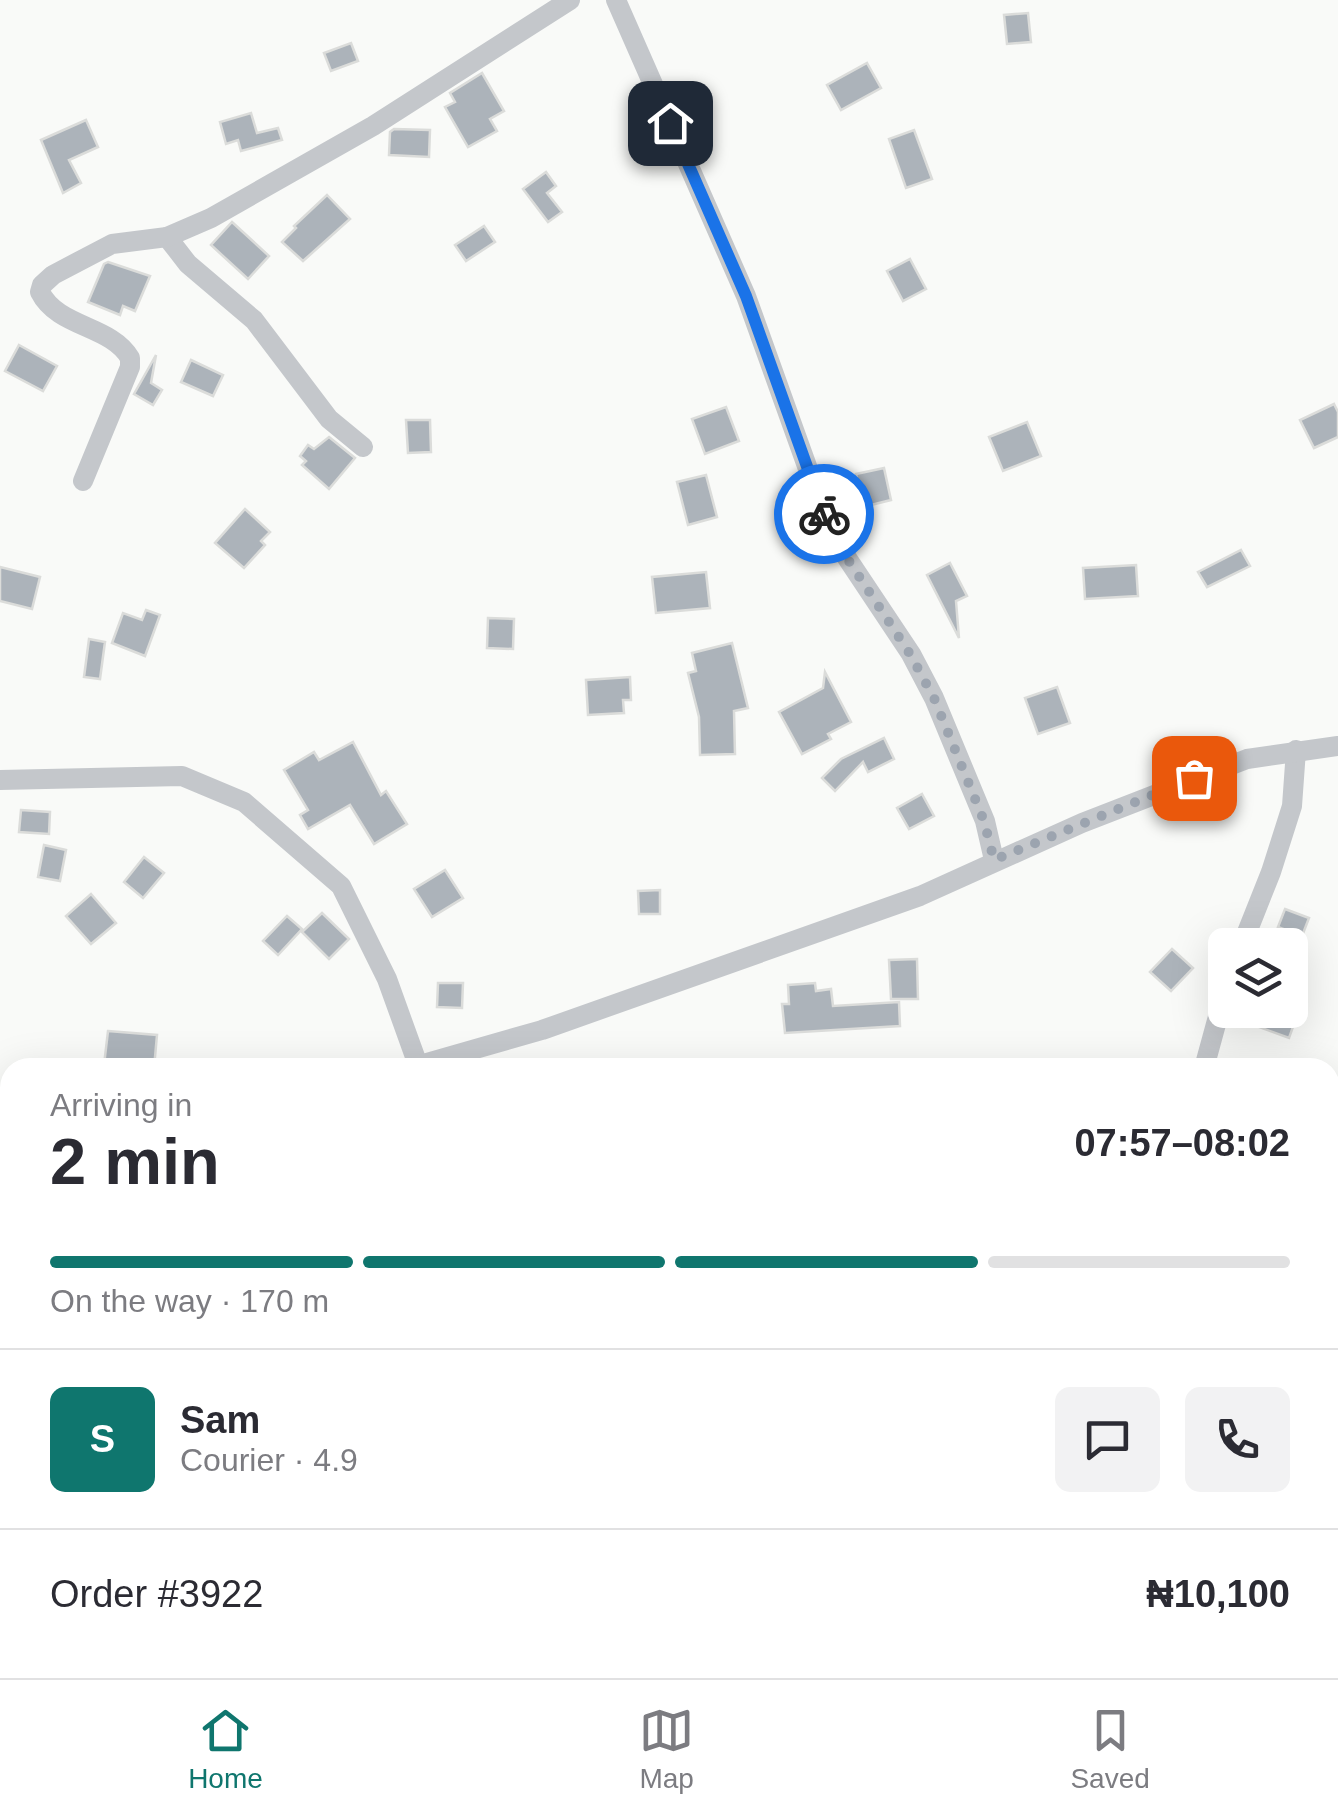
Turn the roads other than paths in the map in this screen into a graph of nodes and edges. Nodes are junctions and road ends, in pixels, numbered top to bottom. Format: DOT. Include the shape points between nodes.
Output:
graph roads {
  1 [pos="570,0"];
  2 [pos="616,0"];
  3 [pos="166,237"];
  4 [pos="363,447"];
  5 [pos="84,481"];
  6 [pos="1338,746"];
  7 [pos="1296,750"];
  8 [pos="0,780"];
  9 [pos="994,860"];
  10 [pos="1249,928"];
  11 [pos="1215,1028"];
  12 [pos="411,1058"];
  13 [pos="460,1058"];
  14 [pos="1207,1058"];
  1 -- 3 [label="street" via="373,126"];
  2 -- 9 [label="street" via="746,296 826,522 934,698"];
  3 -- 4 [label="street" via="254,320 329,418"];
  3 -- 5 [label="street" via="112,244 42,284 51,308 130,358"];
  6 -- 7 [label="street"];
  7 -- 9 [label="street" via="1247,759"];
  7 -- 10 [label="street" via="1292,806"];
  8 -- 12 [label="street" via="182,776 244,802 341,886 387,979"];
  9 -- 13 [label="street" via="902,902"];
  11 -- 14 [label="street"];
}
